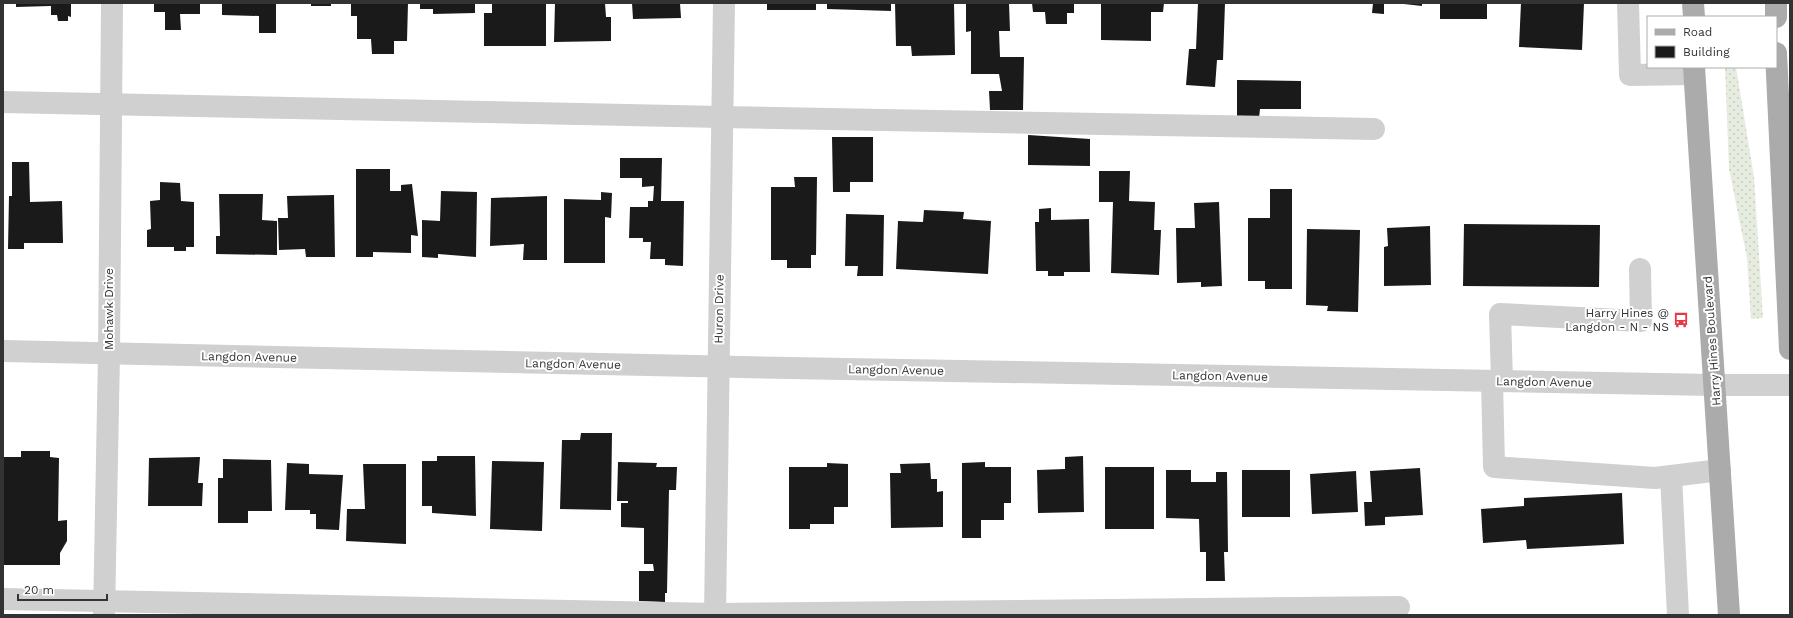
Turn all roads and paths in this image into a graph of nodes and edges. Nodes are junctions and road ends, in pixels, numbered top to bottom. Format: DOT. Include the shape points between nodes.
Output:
graph roads {
  1 [pos="112,3"];
  2 [pos="724,3"];
  3 [pos="1628,3"];
  4 [pos="1693,3"];
  5 [pos="1776,3"];
  6 [pos="1694,16"];
  7 [pos="1776,16"];
  8 [pos="1777,68"];
  9 [pos="1694,70"];
  10 [pos="3,102"];
  11 [pos="111,104"];
  12 [pos="722,117"];
  13 [pos="1374,129"];
  14 [pos="1640,269"];
  15 [pos="1790,349"];
  16 [pos="3,351"];
  17 [pos="109,354"];
  18 [pos="718,367"];
  19 [pos="1497,381"];
  20 [pos="1714,385"];
  21 [pos="1790,385"];
  22 [pos="1720,470"];
  23 [pos="1671,476"];
  24 [pos="3,599"];
  25 [pos="1399,607"];
  26 [pos="104,608"];
  27 [pos="715,614"];
  28 [pos="1678,615"];
  29 [pos="1730,615"];
  1 -- 11 [label="street, Mohawk Drive"];
  2 -- 12 [label="street, Huron Drive"];
  3 -- 9 [label="street" via="1630,75"];
  4 -- 6 [label="main road"];
  5 -- 7 [label="main road"];
  8 -- 15 [label="main road"];
  9 -- 20 [label="main road, Harry Hines Boulevard"];
  10 -- 11 [label="street"];
  11 -- 12 [label="street"];
  11 -- 17 [label="street, Mohawk Drive"];
  12 -- 13 [label="street"];
  12 -- 18 [label="street, Huron Drive"];
  14 -- 19 [label="street" via="1641,321 1500,314"];
  16 -- 17 [label="street, Langdon Avenue"];
  17 -- 18 [label="street, Langdon Avenue"];
  17 -- 26 [label="street, Mohawk Drive"];
  18 -- 19 [label="street, Langdon Avenue"];
  18 -- 27 [label="street, Huron Drive"];
  19 -- 20 [label="street, Langdon Avenue"];
  19 -- 23 [label="street" via="1494,467 1655,478"];
  20 -- 21 [label="street, Langdon Avenue"];
  20 -- 22 [label="main road, Harry Hines Boulevard"];
  22 -- 23 [label="street"];
  22 -- 29 [label="main road, Harry Hines Boulevard"];
  23 -- 28 [label="street"];
  24 -- 26 [label="street"];
  25 -- 27 [label="street"];
  26 -- 27 [label="street"];
}
